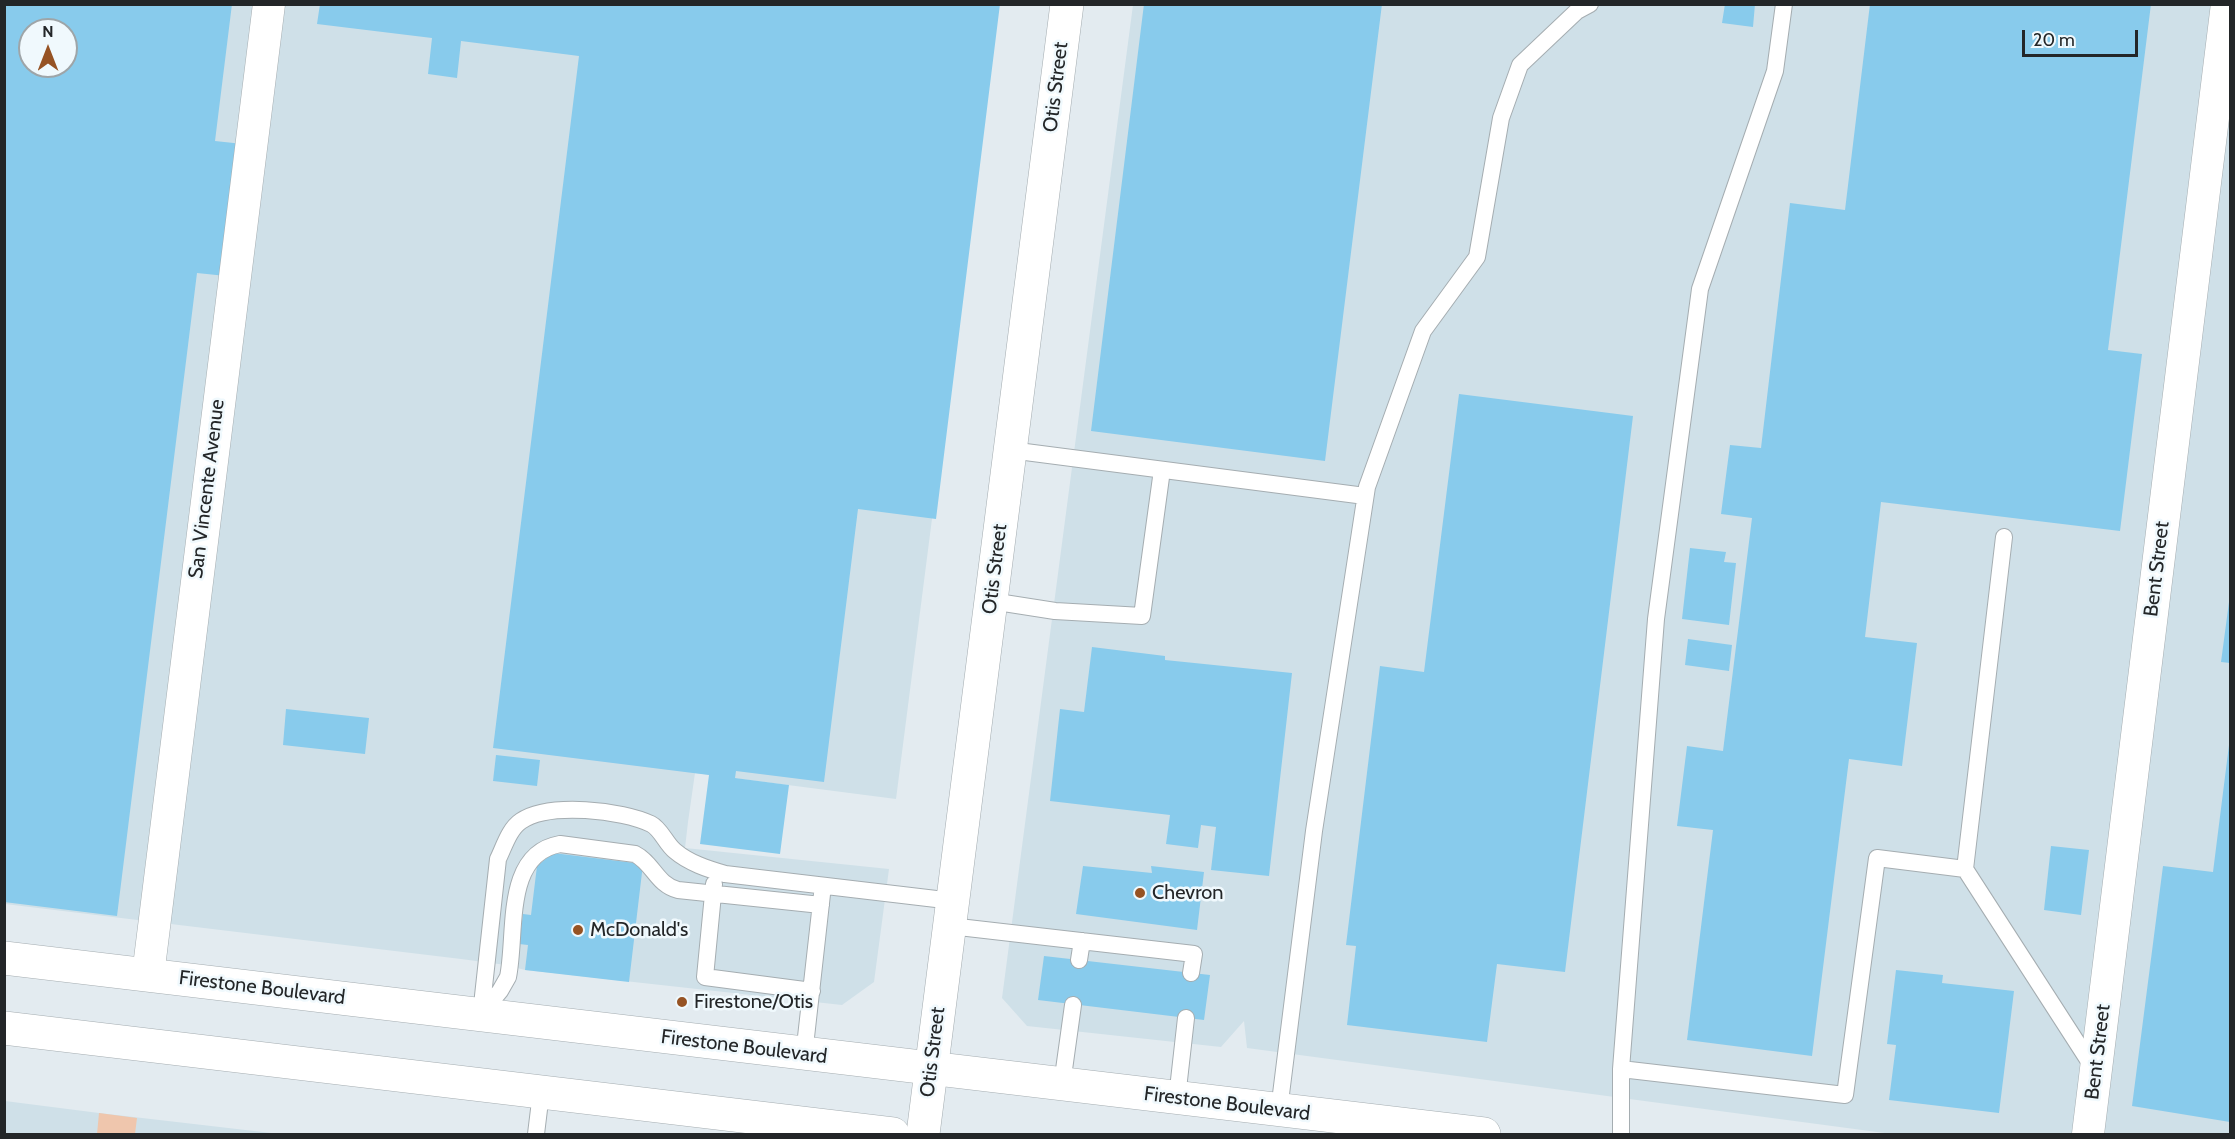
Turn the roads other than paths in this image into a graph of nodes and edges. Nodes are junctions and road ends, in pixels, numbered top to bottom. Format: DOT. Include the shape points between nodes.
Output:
graph roads {
  1 [pos="269,4"];
  2 [pos="1067,4"];
  3 [pos="1590,4"];
  4 [pos="1784,4"];
  5 [pos="2227,4"];
  6 [pos="1010,450"];
  7 [pos="1162,470"];
  8 [pos="1365,496"];
  9 [pos="2004,537"];
  10 [pos="991,601"];
  11 [pos="1965,869"];
  12 [pos="715,871"];
  13 [pos="824,884"];
  14 [pos="713,894"];
  15 [pos="821,905"];
  16 [pos="951,913"];
  17 [pos="1082,941"];
  18 [pos="4,958"];
  19 [pos="1079,960"];
  20 [pos="1191,973"];
  21 [pos="148,975"];
  22 [pos="812,991"];
  23 [pos="1074,1005"];
  24 [pos="481,1014"];
  25 [pos="1186,1018"];
  26 [pos="4,1028"];
  27 [pos="804,1054"];
  28 [pos="1621,1069"];
  29 [pos="931,1070"];
  30 [pos="2096,1072"];
  31 [pos="1062,1084"];
  32 [pos="541,1093"];
  33 [pos="1177,1098"];
  34 [pos="1279,1110"];
  35 [pos="536,1134"];
  36 [pos="893,1134"];
  37 [pos="922,1134"];
  38 [pos="1484,1134"];
  39 [pos="1621,1134"];
  40 [pos="2088,1134"];
  1 -- 21 [label="street, San Vincente Avenue"];
  2 -- 6 [label="main road, Otis Street"];
  3 -- 8 [label="lane" via="1577,10 1520,65 1501,118 1477,257 1423,331"];
  4 -- 28 [label="lane" via="1775,70 1700,289 1656,619"];
  5 -- 30 [label="street, Bent Street"];
  6 -- 7 [label="lane"];
  6 -- 10 [label="main road, Otis Street"];
  7 -- 8 [label="lane"];
  7 -- 10 [label="lane" via="1142,616 1055,611"];
  8 -- 34 [label="lane" via="1314,831"];
  9 -- 11 [label="lane"];
  10 -- 16 [label="main road, Otis Street"];
  11 -- 28 [label="lane" via="1877,858 1845,1095"];
  11 -- 30 [label="lane"];
  12 -- 13 [label="lane"];
  12 -- 14 [label="lane"];
  12 -- 24 [label="lane" via="674,851 653,825 617,815 571,810 539,813 520,821 498,859"];
  13 -- 15 [label="lane"];
  13 -- 16 [label="lane"];
  14 -- 15 [label="lane"];
  14 -- 22 [label="lane" via="705,977"];
  14 -- 24 [label="lane" via="670,888 634,854 560,844 549,846 531,859 521,875 508,977"];
  15 -- 22 [label="lane"];
  16 -- 17 [label="lane"];
  16 -- 29 [label="main road, Otis Street"];
  17 -- 19 [label="lane"];
  17 -- 20 [label="lane" via="1194,954"];
  18 -- 21 [label="main road, Firestone Boulevard"];
  21 -- 24 [label="main road, Firestone Boulevard"];
  22 -- 27 [label="lane"];
  23 -- 31 [label="lane"];
  24 -- 27 [label="main road, Firestone Boulevard"];
  25 -- 33 [label="lane"];
  26 -- 32 [label="main road"];
  27 -- 29 [label="main road, Firestone Boulevard"];
  28 -- 39 [label="lane"];
  29 -- 31 [label="main road, Firestone Boulevard"];
  29 -- 37 [label="main road, Otis Street"];
  30 -- 40 [label="street, Bent Street"];
  31 -- 33 [label="main road, Firestone Boulevard"];
  32 -- 35 [label="lane"];
  32 -- 36 [label="main road"];
  33 -- 34 [label="main road, Firestone Boulevard"];
  34 -- 38 [label="main road, Firestone Boulevard"];
}
